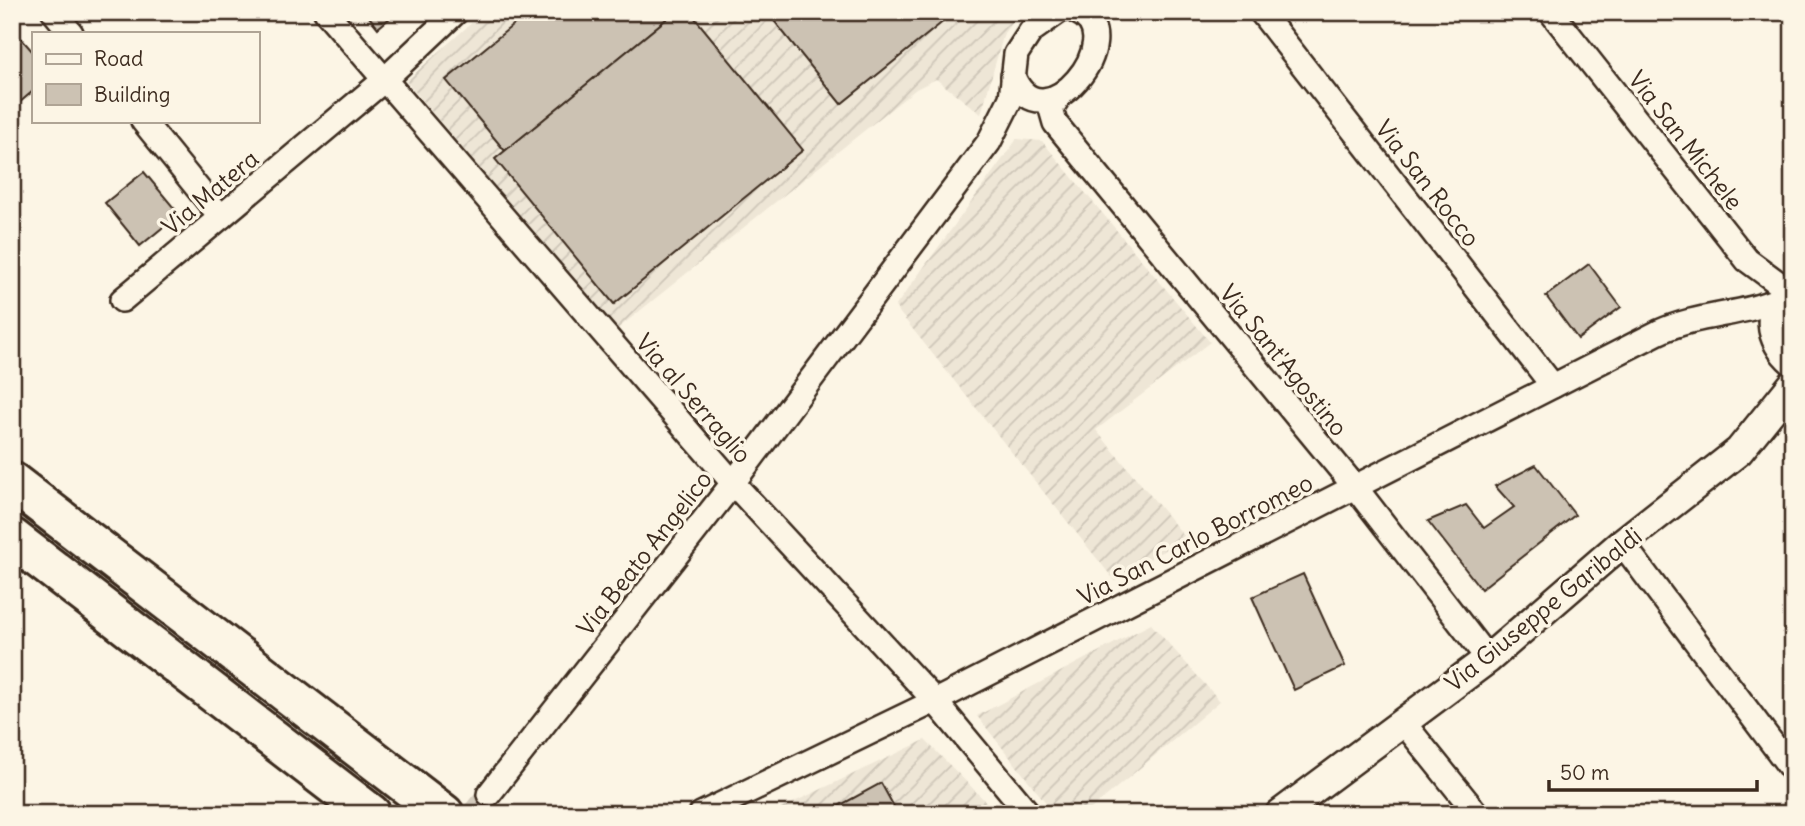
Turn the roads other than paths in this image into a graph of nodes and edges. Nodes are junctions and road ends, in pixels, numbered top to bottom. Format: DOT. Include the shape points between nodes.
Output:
graph roads {
  1 [pos="54,12"];
  2 [pos="326,12"];
  3 [pos="456,12"];
  4 [pos="1058,12"];
  5 [pos="1261,12"];
  6 [pos="1551,12"];
  7 [pos="1088,16"];
  8 [pos="70,32"];
  9 [pos="1013,76"];
  10 [pos="383,80"];
  11 [pos="1055,98"];
  12 [pos="144,122"];
  13 [pos="989,142"];
  14 [pos="221,217"];
  15 [pos="1788,292"];
  16 [pos="122,300"];
  17 [pos="1714,315"];
  18 [pos="1781,347"];
  19 [pos="1793,384"];
  20 [pos="1553,386"];
  21 [pos="1771,410"];
  22 [pos="12,482"];
  23 [pos="733,483"];
  24 [pos="1355,487"];
  25 [pos="12,538"];
  26 [pos="1622,543"];
  27 [pos="1488,659"];
  28 [pos="935,701"];
  29 [pos="1403,722"];
  30 [pos="1793,771"];
  31 [pos="489,794"];
  32 [pos="1296,805"];
  33 [pos="439,810"];
  34 [pos="371,814"];
  35 [pos="701,814"];
  36 [pos="1029,814"];
  37 [pos="1280,814"];
  38 [pos="1478,814"];
  1 -- 8 [label="street"];
  2 -- 10 [label="street, Via al Serraglio"];
  3 -- 10 [label="street, Via Matera"];
  4 -- 9 [label="street, Via Beato Angelico" via="1038,24 1023,42"];
  5 -- 20 [label="street, Via San Rocco"];
  6 -- 15 [label="street, Via San Michele" via="1747,261"];
  7 -- 11 [label="street" via="1096,36 1091,59"];
  9 -- 11 [label="street" via="1029,98"];
  9 -- 13 [label="street, Via Beato Angelico" via="1011,98"];
  10 -- 14 [label="street, Via Matera"];
  10 -- 23 [label="street, Via al Serraglio"];
  11 -- 13 [label="street, Via Beato Angelico" via="1015,118"];
  11 -- 24 [label="street, Via Sant'Agostino" via="1051,110 1055,123"];
  12 -- 14 [label="street"];
  13 -- 23 [label="street, Via Beato Angelico"];
  14 -- 16 [label="street, Via Matera"];
  15 -- 17 [label="street, Via San Carlo Borromeo" via="1737,314"];
  15 -- 18 [label="street, Via Giuseppe Garibaldi" via="1773,314"];
  17 -- 18 [label="street, Via San Carlo Borromeo" via="1748,323"];
  17 -- 20 [label="street, Via San Carlo Borromeo" via="1675,324"];
  18 -- 21 [label="street, Via Giuseppe Garibaldi"];
  19 -- 21 [label="street, Via Giuseppe Garibaldi"];
  20 -- 24 [label="street, Via San Carlo Borromeo"];
  21 -- 26 [label="street, Via Giuseppe Garibaldi" via="1739,451"];
  22 -- 33 [label="highway"];
  23 -- 28 [label="street, Via al Serraglio"];
  23 -- 31 [label="street, Via Beato Angelico"];
  24 -- 27 [label="street, Via Sant'Agostino"];
  24 -- 28 [label="street, Via San Carlo Borromeo"];
  25 -- 34 [label="highway"];
  26 -- 27 [label="street, Via Giuseppe Garibaldi"];
  26 -- 30 [label="street"];
  27 -- 29 [label="street, Via Giuseppe Garibaldi"];
  28 -- 35 [label="street, Via San Carlo Borromeo"];
  28 -- 36 [label="street, Via al Serraglio"];
  29 -- 32 [label="street, Via Giuseppe Garibaldi"];
  29 -- 38 [label="street"];
  32 -- 37 [label="street, Via Giuseppe Garibaldi"];
}
